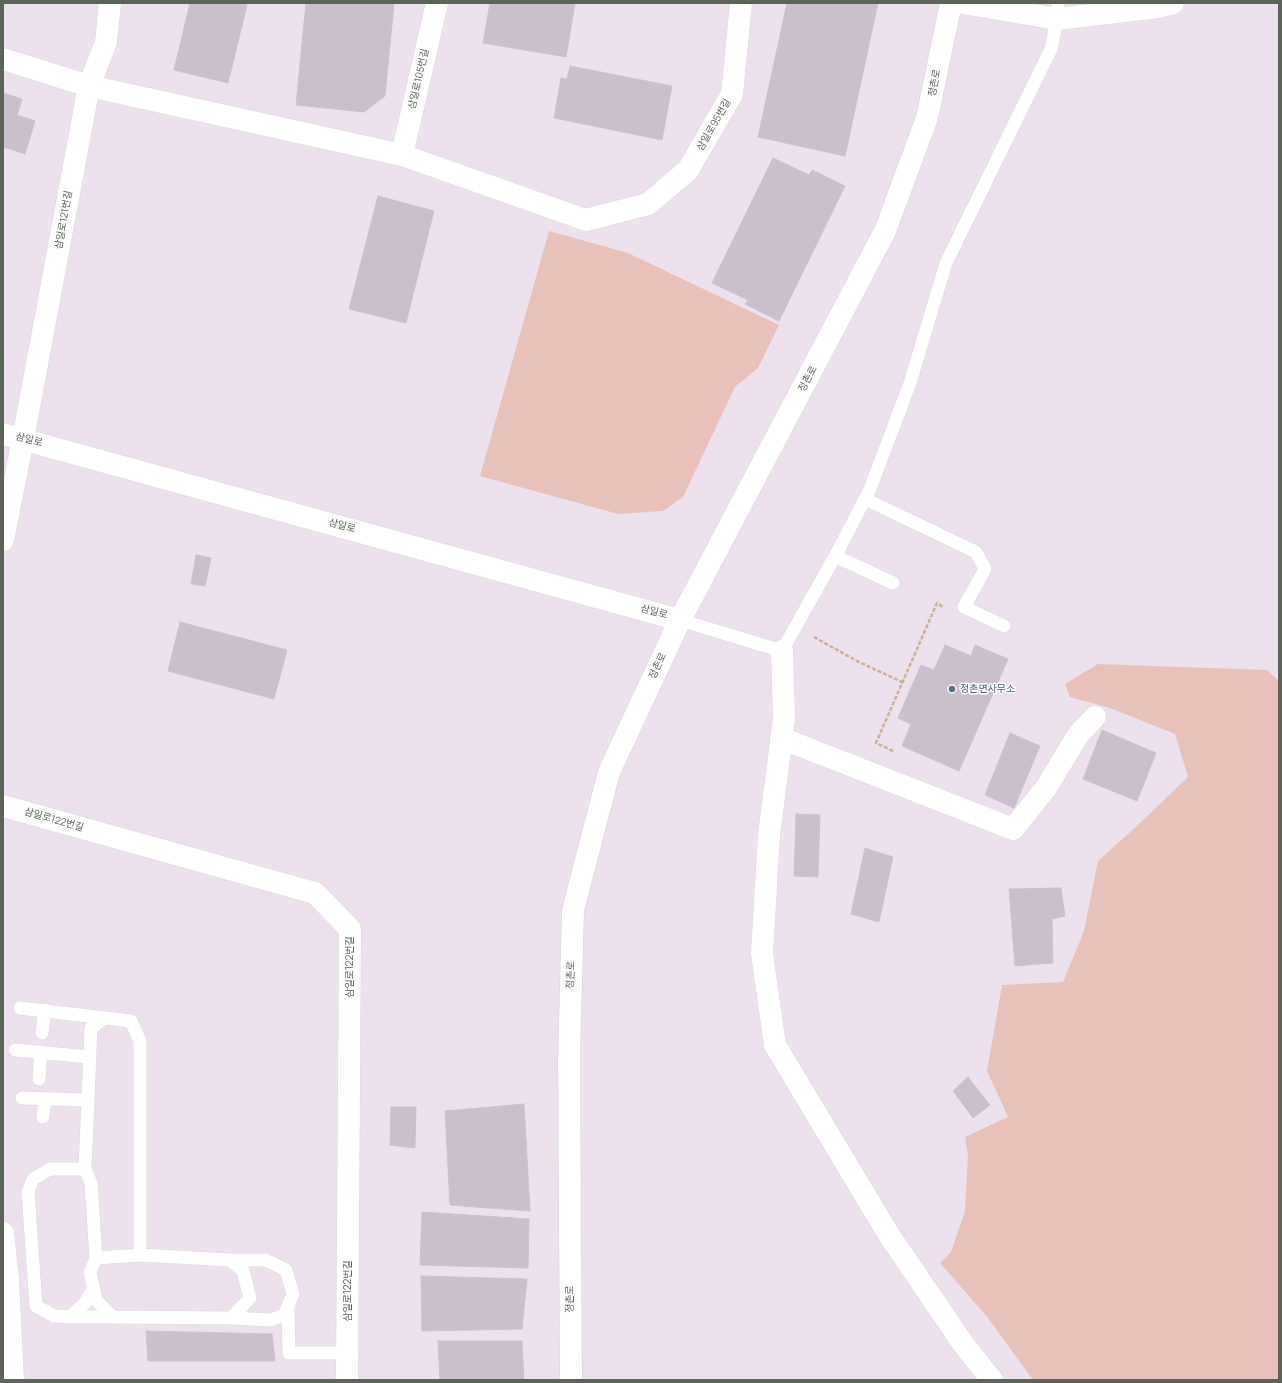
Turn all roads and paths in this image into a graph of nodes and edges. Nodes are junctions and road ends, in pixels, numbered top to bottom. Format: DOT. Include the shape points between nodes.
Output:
graph roads {
  1 [pos="110,3"];
  2 [pos="437,3"];
  3 [pos="741,3"];
  4 [pos="951,3"];
  5 [pos="963,3"];
  6 [pos="1173,3"];
  7 [pos="1057,11"];
  8 [pos="3,59"];
  9 [pos="89,86"];
  10 [pos="402,155"];
  11 [pos="13,436"];
  12 [pos="865,499"];
  13 [pos="3,540"];
  14 [pos="835,556"];
  15 [pos="893,583"];
  16 [pos="947,609"];
  17 [pos="680,620"];
  18 [pos="1004,626"];
  19 [pos="796,627"];
  20 [pos="782,651"];
  21 [pos="902,682"];
  22 [pos="1095,716"];
  23 [pos="781,738"];
  24 [pos="889,780"];
  25 [pos="3,806"];
  26 [pos="20,1008"];
  27 [pos="45,1010"];
  28 [pos="106,1018"];
  29 [pos="42,1033"];
  30 [pos="15,1050"];
  31 [pos="41,1052"];
  32 [pos="89,1057"];
  33 [pos="39,1079"];
  34 [pos="22,1098"];
  35 [pos="45,1099"];
  36 [pos="87,1100"];
  37 [pos="43,1117"];
  38 [pos="85,1169"];
  39 [pos="3,1233"];
  40 [pos="140,1255"];
  41 [pos="96,1258"];
  42 [pos="230,1260"];
  43 [pos="93,1289"];
  44 [pos="288,1307"];
  45 [pos="70,1317"];
  46 [pos="113,1317"];
  47 [pos="231,1318"];
  48 [pos="347,1353"];
  49 [pos="12,1380"];
  50 [pos="347,1380"];
  51 [pos="571,1380"];
  52 [pos="992,1380"];
  1 -- 9 [label="street, 삼일로121번길" via="106,42"];
  2 -- 10 [label="street, 삼일로105번길"];
  3 -- 10 [label="street, 삼일로95번길" via="732,94 688,170 648,204 586,220"];
  4 -- 17 [label="street, 정촌로" via="928,118 885,232"];
  5 -- 7 [label="street"];
  6 -- 7 [label="street" via="1158,7"];
  7 -- 12 [label="lane" via="1051,49 946,263 910,383"];
  8 -- 9 [label="street"];
  9 -- 10 [label="street"];
  9 -- 11 [label="street, 삼일로121번길"];
  11 -- 13 [label="street"];
  11 -- 17 [label="street, 삼일로"];
  12 -- 14 [label="lane"];
  12 -- 18 [label="lane" via="976,552 985,569 964,607"];
  14 -- 15 [label="lane"];
  14 -- 19 [label="lane"];
  16 -- 21 [label="path" via="937,604"];
  17 -- 20 [label="lane"];
  17 -- 51 [label="street, 정촌로" via="609,772 573,910 569,1060"];
  19 -- 20 [label="lane"];
  19 -- 21 [label="path" via="857,661"];
  20 -- 23 [label="street" via="784,719"];
  21 -- 24 [label="path" via="876,743 900,754"];
  22 -- 24 [label="street" via="1078,735 1046,788 1013,829"];
  23 -- 24 [label="street"];
  23 -- 52 [label="street" via="769,835 762,954 775,1045 889,1235 964,1345"];
  25 -- 48 [label="street, 삼일로122번길" via="315,893 350,929"];
  26 -- 27 [label="lane"];
  27 -- 28 [label="lane"];
  27 -- 29 [label="lane"];
  28 -- 32 [label="lane" via="91,1028"];
  28 -- 40 [label="lane" via="131,1021 140,1041"];
  30 -- 31 [label="lane"];
  31 -- 32 [label="lane"];
  31 -- 33 [label="lane"];
  32 -- 36 [label="lane"];
  34 -- 35 [label="lane"];
  35 -- 36 [label="lane"];
  35 -- 37 [label="lane"];
  36 -- 38 [label="lane"];
  38 -- 41 [label="lane" via="91,1183"];
  38 -- 45 [label="lane" via="50,1169 33,1179 28,1192 36,1306 54,1316"];
  39 -- 49 [label="street" via="8,1280"];
  40 -- 41 [label="lane"];
  40 -- 42 [label="lane"];
  41 -- 43 [label="lane" via="90,1272"];
  42 -- 44 [label="lane" via="266,1260 286,1270 293,1294"];
  42 -- 47 [label="lane" via="243,1271 250,1298"];
  43 -- 45 [label="lane" via="85,1304"];
  43 -- 46 [label="lane" via="96,1300"];
  44 -- 47 [label="lane" via="284,1315 271,1320"];
  44 -- 48 [label="lane" via="289,1353"];
  45 -- 46 [label="lane"];
  46 -- 47 [label="lane"];
  48 -- 50 [label="street, 삼일로122번길"];
}
